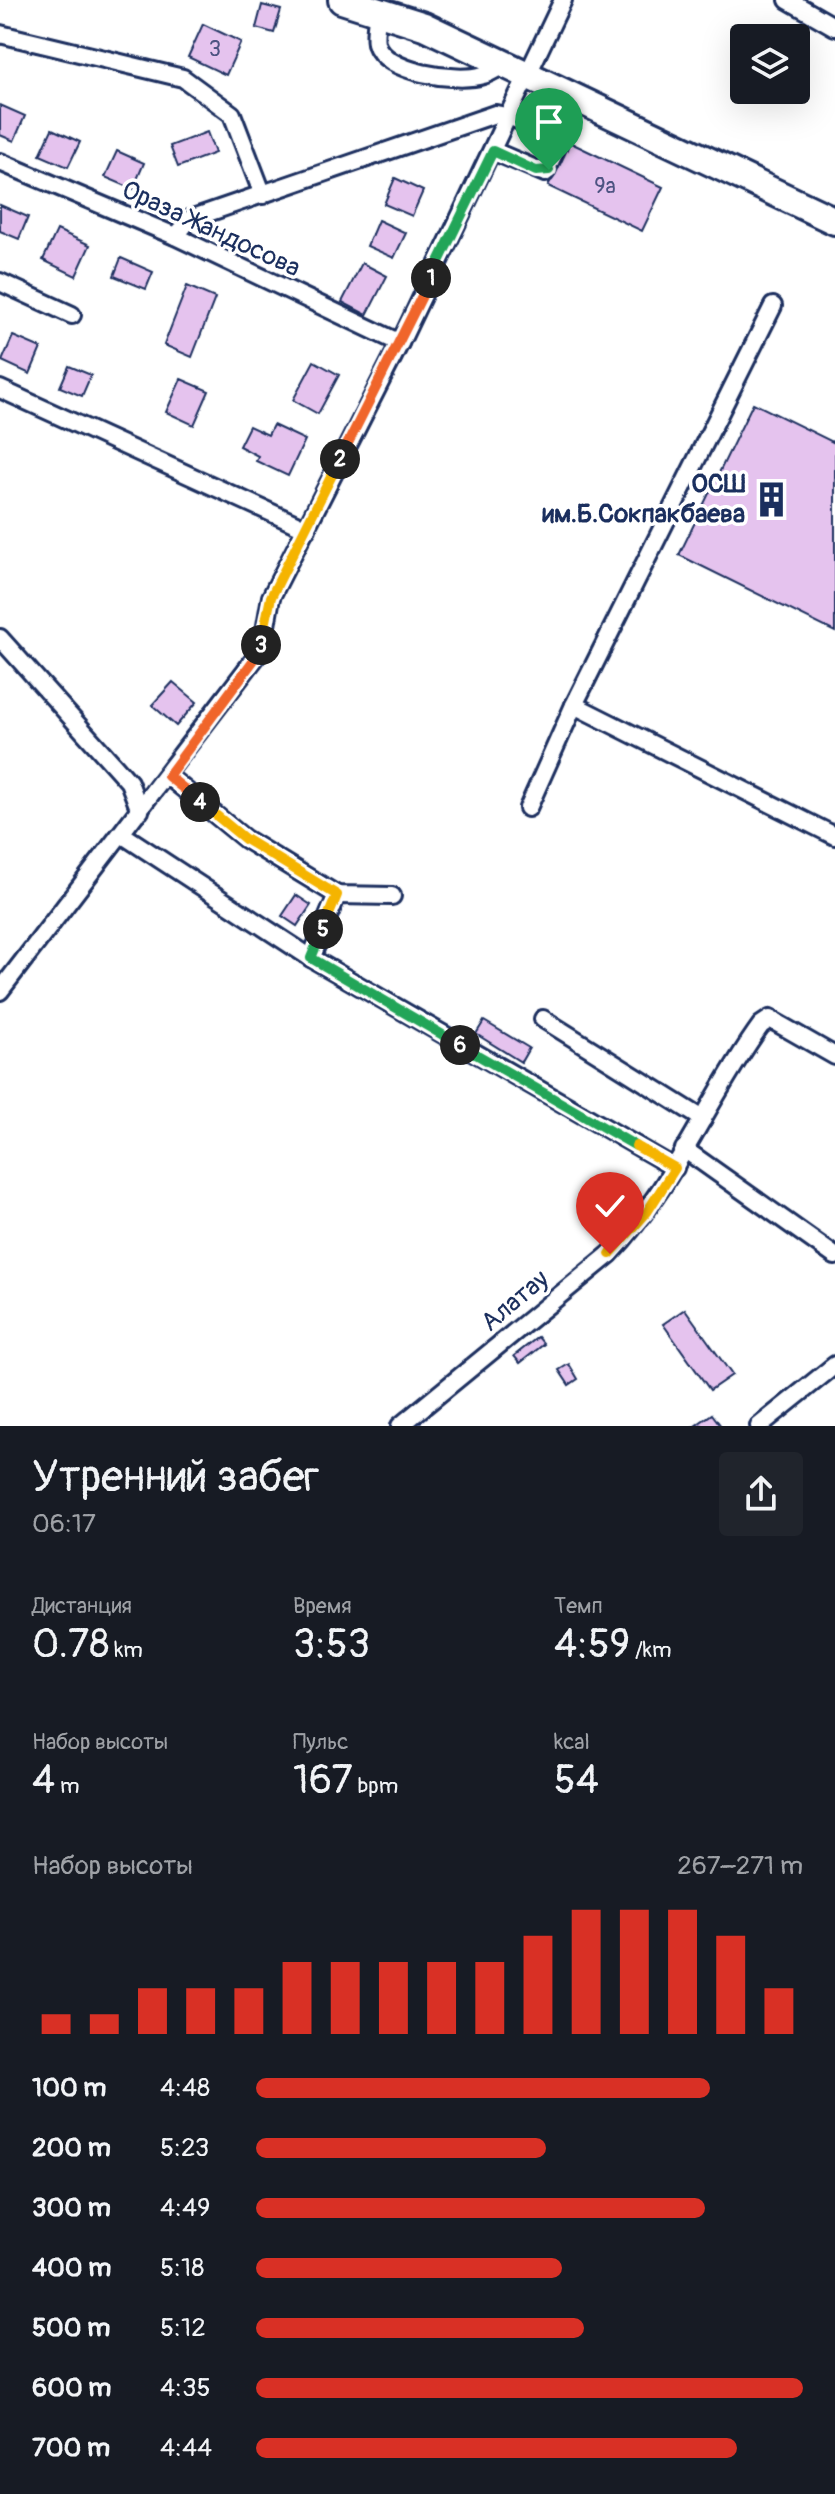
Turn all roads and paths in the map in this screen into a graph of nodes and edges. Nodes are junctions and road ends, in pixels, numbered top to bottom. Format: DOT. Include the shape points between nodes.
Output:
graph roads {
  1 [pos="342,0"];
  2 [pos="563,0"];
  3 [pos="788,0"];
  4 [pos="378,11"];
  5 [pos="835,27"];
  6 [pos="0,34"];
  7 [pos="506,63"];
  8 [pos="530,75"];
  9 [pos="510,116"];
  10 [pos="493,151"];
  11 [pos="0,162"];
  12 [pos="263,195"];
  13 [pos="835,221"];
  14 [pos="175,236"];
  15 [pos="0,282"];
  16 [pos="773,306"];
  17 [pos="72,315"];
  18 [pos="400,343"];
  19 [pos="0,389"];
  20 [pos="307,529"];
  21 [pos="0,638"];
  22 [pos="574,705"];
  23 [pos="168,776"];
  24 [pos="528,808"];
  25 [pos="140,811"];
  26 [pos="123,835"];
  27 [pos="835,836"];
  28 [pos="337,895"];
  29 [pos="392,896"];
  30 [pos="311,958"];
  31 [pos="0,991"];
  32 [pos="543,1019"];
  33 [pos="835,1056"];
  34 [pos="703,1119"];
  35 [pos="684,1149"];
  36 [pos="675,1168"];
  37 [pos="835,1256"];
  38 [pos="835,1365"];
  39 [pos="400,1426"];
  40 [pos="759,1426"];
  1 -- 4 [label="main road"];
  2 -- 8 [label="street"];
  3 -- 5 [label="street"];
  4 -- 7 [label="main road"];
  4 -- 7 [label="street" via="376,44 382,54 411,71 460,79 485,75"];
  6 -- 12 [label="street" via="183,78 232,114"];
  7 -- 8 [label="main road"];
  8 -- 9 [label="street"];
  8 -- 13 [label="main road"];
  9 -- 10 [label="street"];
  9 -- 10 [label="street" via="558,145 549,170 536,171"];
  9 -- 12 [label="street" via="495,114"];
  10 -- 18 [label="street"];
  11 -- 14 [label="street, Ораза Жандосова"];
  12 -- 14 [label="street" via="190,219"];
  14 -- 18 [label="street, Ораза Жандосова"];
  15 -- 17 [label="street"];
  16 -- 22 [label="street"];
  18 -- 20 [label="street"];
  19 -- 20 [label="street"];
  20 -- 23 [label="street" via="271,597 256,657"];
  21 -- 25 [label="street" via="129,782"];
  22 -- 24 [label="street"];
  22 -- 27 [label="street"];
  23 -- 25 [label="street"];
  23 -- 28 [label="street" via="245,839"];
  25 -- 26 [label="street"];
  26 -- 30 [label="street"];
  26 -- 31 [label="street"];
  28 -- 29 [label="street"];
  28 -- 30 [label="street"];
  30 -- 36 [label="street"];
  32 -- 34 [label="street"];
  33 -- 34 [label="street, Алатау" via="770,1019 750,1040"];
  34 -- 35 [label="street, Алатау"];
  35 -- 36 [label="street, Алатау"];
  35 -- 37 [label="street"];
  36 -- 39 [label="street, Алатау" via="647,1212 610,1254"];
  38 -- 40 [label="street"];
}
